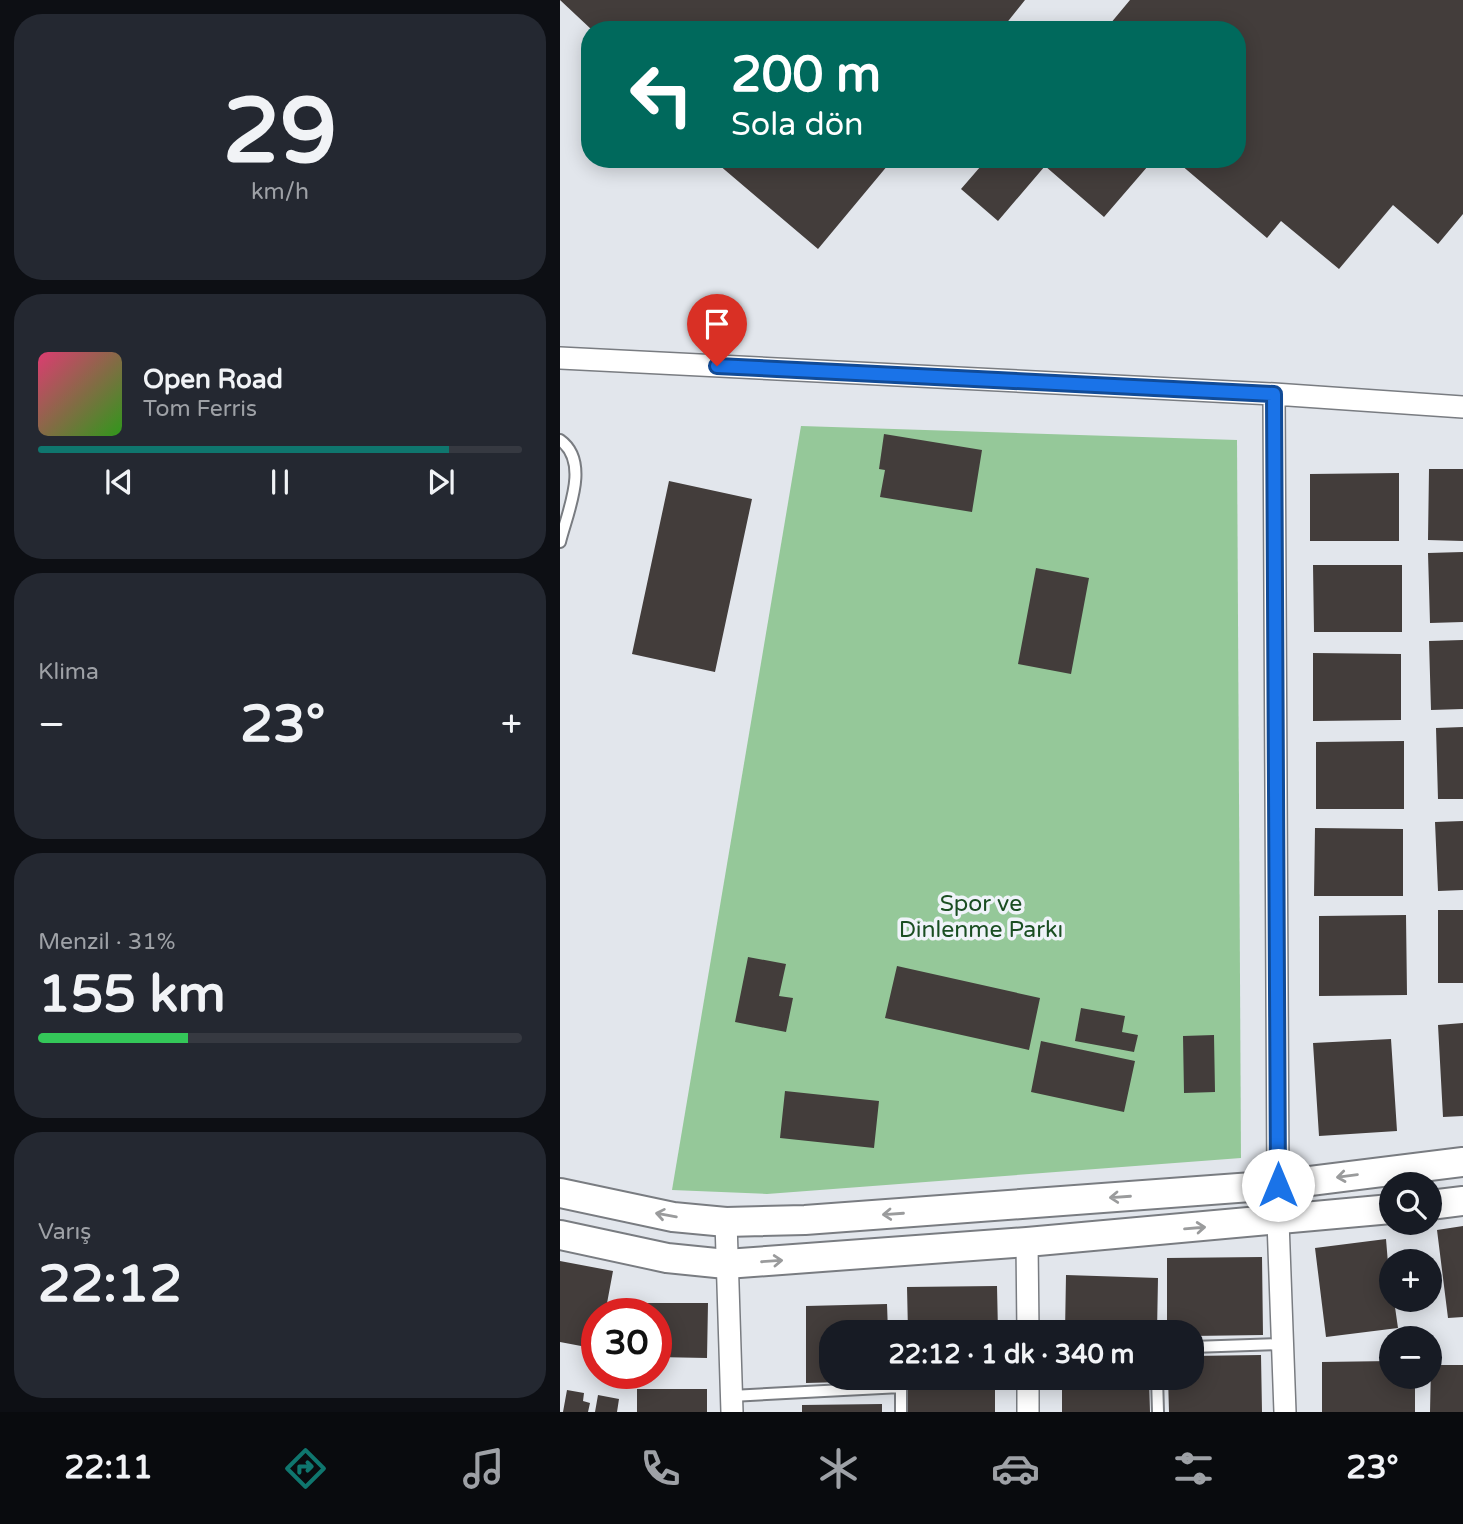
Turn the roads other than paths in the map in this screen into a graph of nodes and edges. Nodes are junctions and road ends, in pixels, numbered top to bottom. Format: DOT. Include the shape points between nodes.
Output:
graph roads {
  1 [pos="560,358"];
  2 [pos="1274,394"];
  3 [pos="1463,407"];
  4 [pos="560,440"];
  5 [pos="560,542"];
  6 [pos="1463,1162"];
  7 [pos="1278,1185"];
  8 [pos="560,1193"];
  9 [pos="1463,1201"];
  10 [pos="1442,1204"];
  11 [pos="1379,1210"];
  12 [pos="1279,1221"];
  13 [pos="726,1222"];
  14 [pos="560,1235"];
  15 [pos="1027,1242"];
  16 [pos="726,1264"];
  17 [pos="1028,1320"];
  18 [pos="1283,1344"];
  19 [pos="1204,1346"];
  20 [pos="839,1390"];
  21 [pos="901,1390"];
  22 [pos="1028,1390"];
  23 [pos="1157,1390"];
  24 [pos="731,1404"];
  25 [pos="901,1412"];
  26 [pos="1028,1412"];
  27 [pos="1158,1412"];
  28 [pos="1285,1412"];
  1 -- 2 [label="street"];
  2 -- 3 [label="street"];
  2 -- 7 [label="street"];
  4 -- 5 [label="lane" via="577,471"];
  6 -- 7 [label="street, one-way"];
  7 -- 13 [label="street, one-way"];
  13 -- 8 [label="street, one-way" via="673,1217"];
  9 -- 10 [label="street"];
  11 -- 12 [label="street"];
  15 -- 12 [label="street, one-way"];
  12 -- 18 [label="street"];
  13 -- 16 [label="street"];
  14 -- 16 [label="street" via="667,1258"];
  16 -- 15 [label="street, one-way"];
  15 -- 17 [label="street"];
  16 -- 24 [label="street"];
  18 -- 19 [label="lane"];
  18 -- 28 [label="street"];
  20 -- 24 [label="lane"];
  21 -- 25 [label="lane"];
  22 -- 26 [label="street"];
  23 -- 27 [label="lane"];
}
